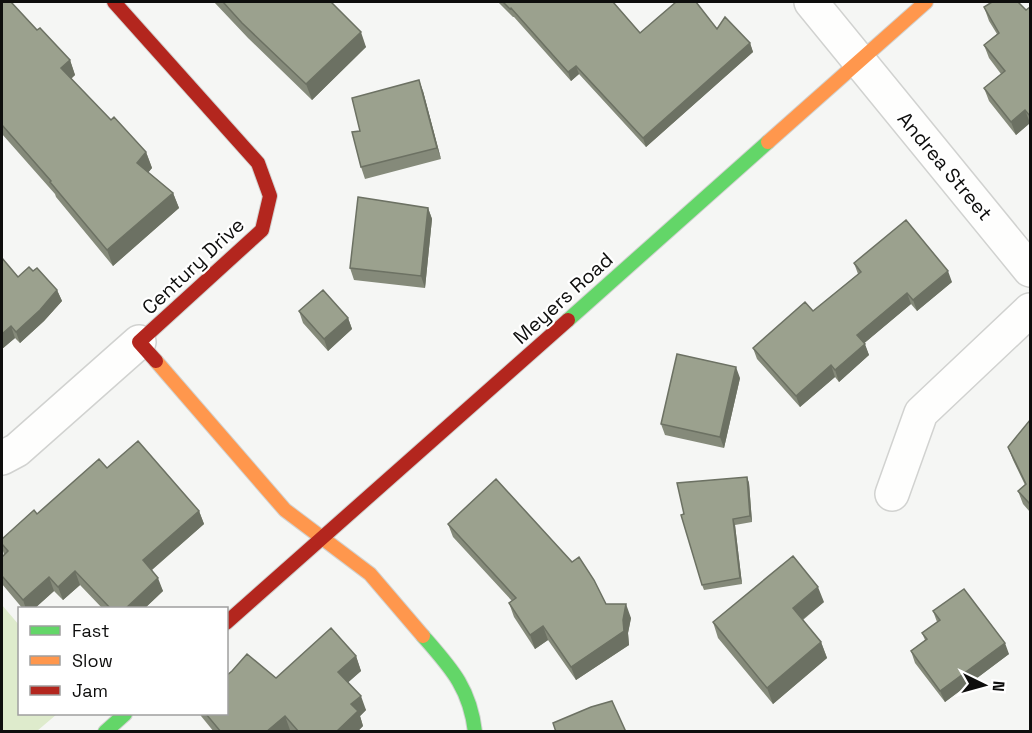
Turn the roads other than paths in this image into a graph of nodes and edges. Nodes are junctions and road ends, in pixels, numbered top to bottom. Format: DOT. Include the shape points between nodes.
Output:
graph roads {
  1 [pos="114,2"];
  2 [pos="811,2"];
  3 [pos="926,2"];
  4 [pos="859,62"];
  5 [pos="1030,270"];
  6 [pos="1030,310"];
  7 [pos="139,342"];
  8 [pos="2,458"];
  9 [pos="892,494"];
  10 [pos="322,538"];
  11 [pos="228,621"];
  12 [pos="124,715"];
  13 [pos="105,732"];
  14 [pos="475,732"];
  1 -- 7 [label="street, Century Drive" via="258,163 270,196 262,230"];
  2 -- 4 [label="street, Andrea Street"];
  3 -- 4 [label="street, Meyers Road"];
  4 -- 5 [label="street, Andrea Street"];
  4 -- 10 [label="street, Meyers Road"];
  6 -- 9 [label="street" via="921,413"];
  7 -- 8 [label="street" via="17,450"];
  7 -- 10 [label="street, Century Drive" via="285,510"];
  10 -- 11 [label="street, Meyers Road"];
  10 -- 14 [label="street, Century Drive" via="370,574 444,660 462,685"];
  12 -- 13 [label="street"];
}
